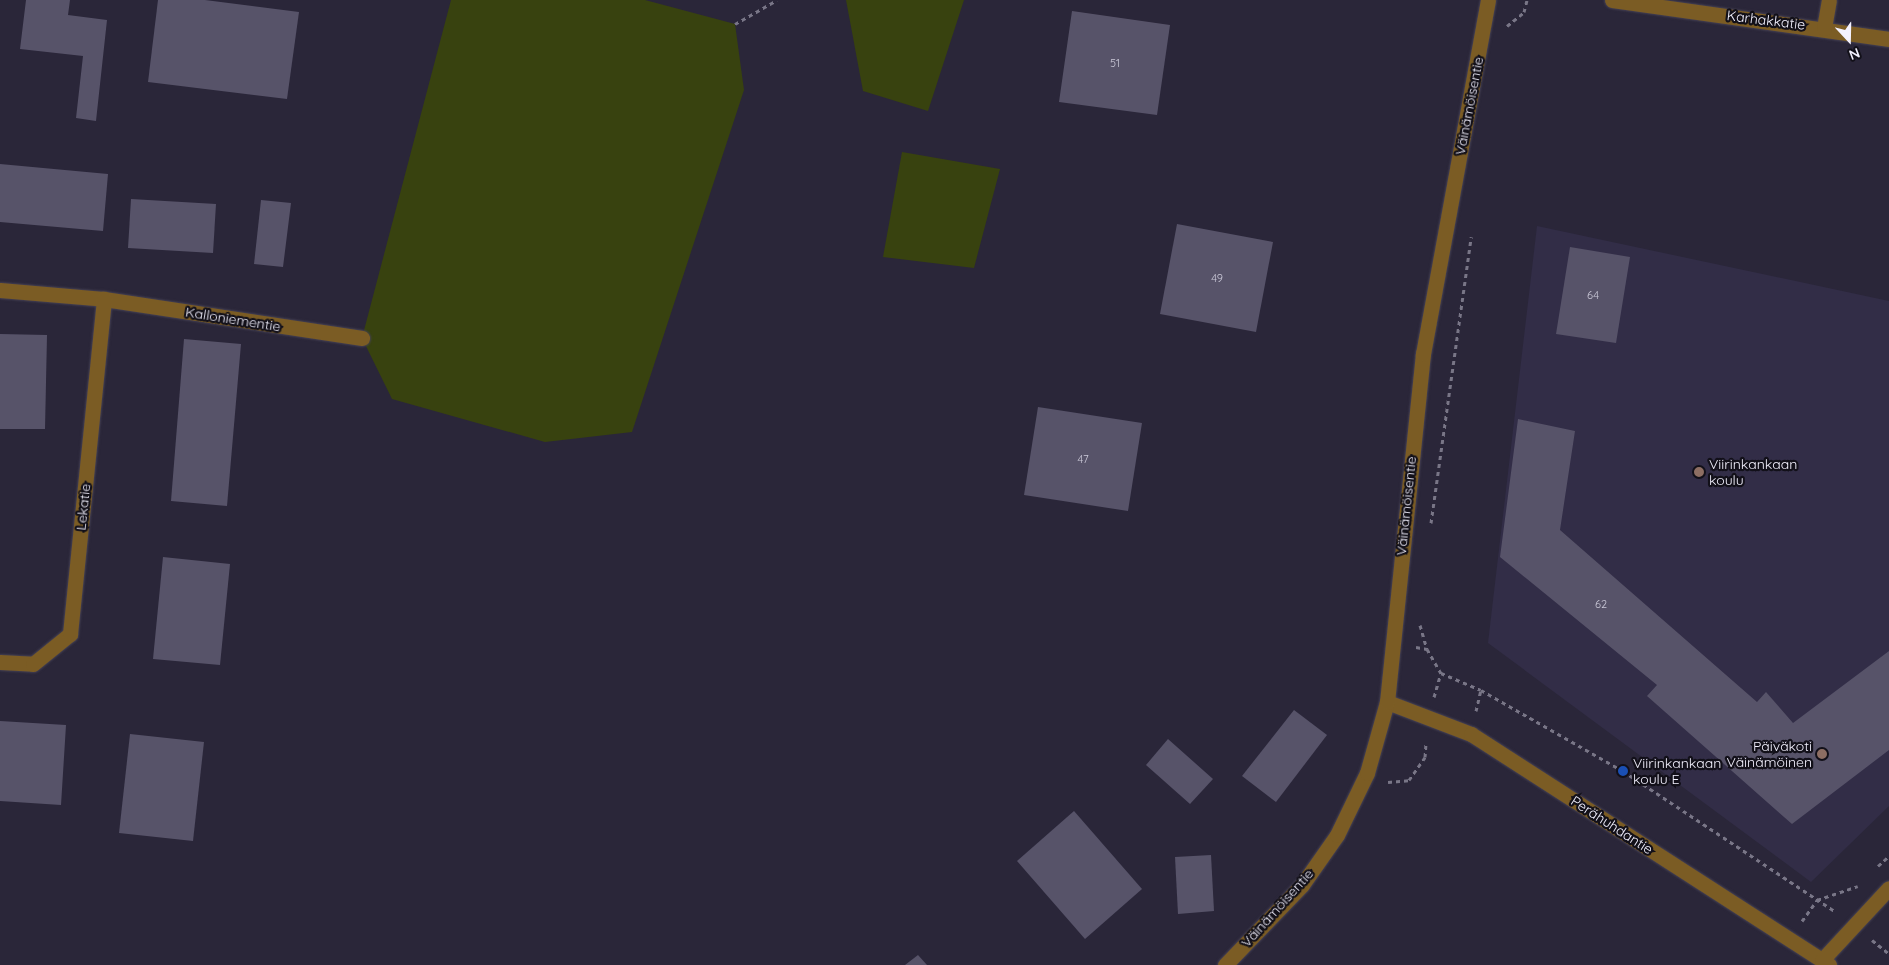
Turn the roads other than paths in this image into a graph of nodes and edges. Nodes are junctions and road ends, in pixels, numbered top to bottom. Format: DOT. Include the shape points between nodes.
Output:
graph roads {
  1 [pos="1488,0"];
  2 [pos="1612,0"];
  3 [pos="1829,0"];
  4 [pos="1824,28"];
  5 [pos="1889,39"];
  6 [pos="0,290"];
  7 [pos="104,299"];
  8 [pos="362,338"];
  9 [pos="0,662"];
  10 [pos="1387,702"];
  11 [pos="1889,888"];
  12 [pos="1825,962"];
  13 [pos="1225,965"];
  1 -- 10 [label="street, Väinämöisentie" via="1422,354"];
  2 -- 4 [label="street, Karhakkatie"];
  3 -- 4 [label="street"];
  4 -- 5 [label="street, Karhakkatie"];
  6 -- 7 [label="street, Kalloniementie"];
  7 -- 8 [label="street, Kalloniementie"];
  7 -- 9 [label="street, Lekatie" via="70,634 33,664"];
  10 -- 12 [label="street, Perähuhdantie" via="1471,734"];
  10 -- 13 [label="street, Väinämöisentie" via="1368,774 1337,836 1302,885"];
  11 -- 12 [label="street"];
}
